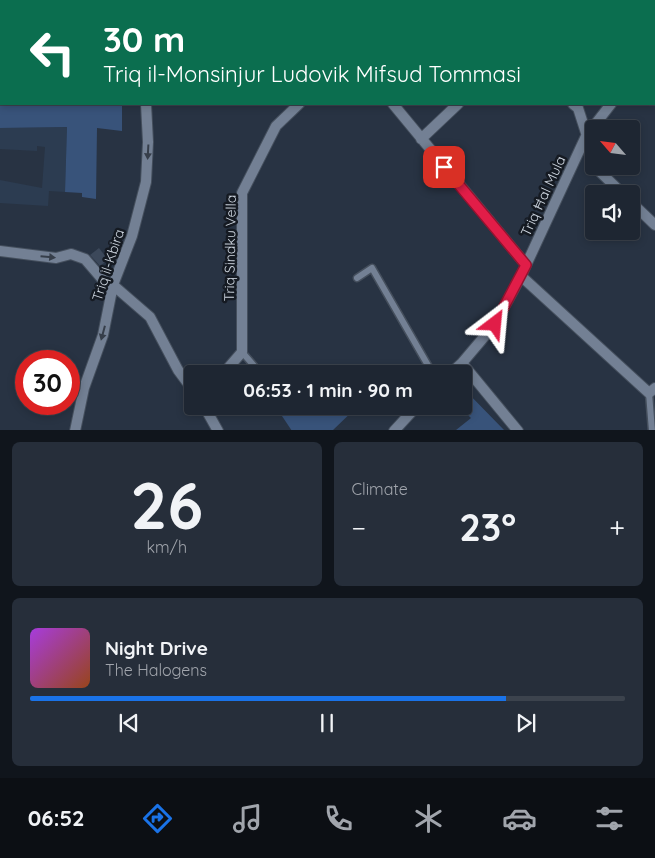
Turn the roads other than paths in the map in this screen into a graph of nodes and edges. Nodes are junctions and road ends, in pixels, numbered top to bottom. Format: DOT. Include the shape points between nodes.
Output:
graph roads {
  1 [pos="146,105"];
  2 [pos="298,105"];
  3 [pos="394,105"];
  4 [pos="457,105"];
  5 [pos="575,105"];
  6 [pos="610,105"];
  7 [pos="598,120"];
  8 [pos="585,132"];
  9 [pos="585,138"];
  10 [pos="421,139"];
  11 [pos="603,175"];
  12 [pos="614,185"];
  13 [pos="640,211"];
  14 [pos="655,225"];
  15 [pos="0,251"];
  16 [pos="526,265"];
  17 [pos="522,276"];
  18 [pos="356,278"];
  19 [pos="113,286"];
  20 [pos="242,352"];
  21 [pos="462,363"];
  22 [pos="231,365"];
  23 [pos="253,365"];
  24 [pos="428,365"];
  25 [pos="184,378"];
  26 [pos="652,390"];
  27 [pos="209,415"];
  28 [pos="408,415"];
  29 [pos="75,430"];
  30 [pos="218,430"];
  31 [pos="394,430"];
  32 [pos="518,430"];
  33 [pos="652,430"];
  1 -- 19 [label="street, Triq il-Kbira, one-way" via="146,182 132,236"];
  2 -- 20 [label="street, Triq Sindku Vella" via="276,126 242,193"];
  3 -- 10 [label="street"];
  4 -- 10 [label="street"];
  5 -- 8 [label="street"];
  6 -- 7 [label="street, Triq Ħal Mula"];
  9 -- 16 [label="street, Triq Ħal Mula"];
  10 -- 16 [label="street"];
  11 -- 12 [label="street"];
  13 -- 14 [label="street"];
  15 -- 19 [label="street, one-way" via="56,258 71,254 85,259 102,280"];
  16 -- 17 [label="street, Triq Ħal Mula"];
  17 -- 21 [label="street, Triq Ħal Mula" via="495,324"];
  17 -- 26 [label="street"];
  18 -- 24 [label="lane" via="372,268"];
  19 -- 25 [label="street" via="150,317"];
  19 -- 29 [label="street, Triq il-Kbira, one-way" via="103,335 84,388"];
  20 -- 22 [label="street"];
  20 -- 23 [label="lane"];
  21 -- 32 [label="street"];
  26 -- 33 [label="lane"];
  27 -- 30 [label="street"];
  28 -- 31 [label="street"];
}
